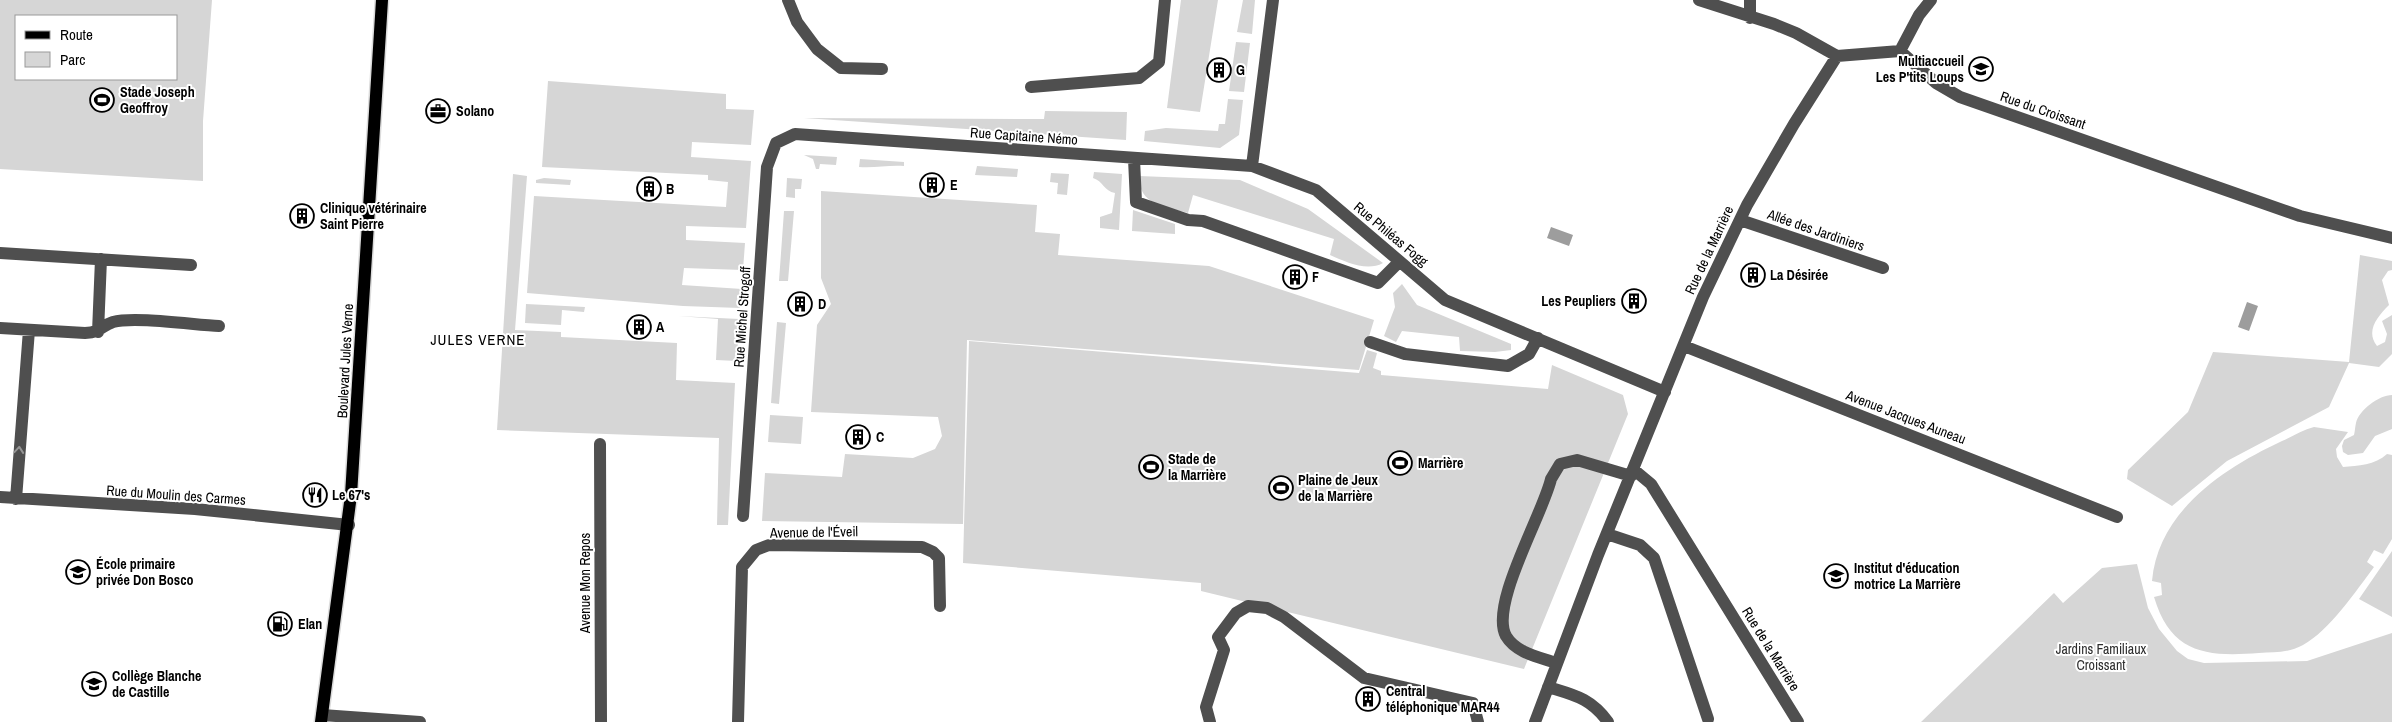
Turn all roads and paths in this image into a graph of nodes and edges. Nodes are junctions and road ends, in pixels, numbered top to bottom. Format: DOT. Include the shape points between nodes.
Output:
graph roads {
  1 [pos="382,0"];
  2 [pos="788,0"];
  3 [pos="1165,0"];
  4 [pos="1273,0"];
  5 [pos="1699,0"];
  6 [pos="1750,0"];
  7 [pos="1931,0"];
  8 [pos="1750,18"];
  9 [pos="1900,51"];
  10 [pos="1837,56"];
  11 [pos="882,69"];
  12 [pos="1031,87"];
  13 [pos="795,134"];
  14 [pos="1134,159"];
  15 [pos="1252,166"];
  16 [pos="1740,220"];
  17 [pos="2392,238"];
  18 [pos="0,252"];
  19 [pos="102,259"];
  20 [pos="1399,262"];
  21 [pos="192,265"];
  22 [pos="1882,268"];
  23 [pos="220,326"];
  24 [pos="0,328"];
  25 [pos="29,330"];
  26 [pos="98,332"];
  27 [pos="1538,338"];
  28 [pos="1370,342"];
  29 [pos="1684,346"];
  30 [pos="1665,392"];
  31 [pos="600,444"];
  32 [pos="1632,472"];
  33 [pos="0,497"];
  34 [pos="16,499"];
  35 [pos="743,516"];
  36 [pos="2117,517"];
  37 [pos="349,525"];
  38 [pos="1607,534"];
  39 [pos="940,606"];
  40 [pos="1556,664"];
  41 [pos="1548,687"];
  42 [pos="1708,718"];
  43 [pos="322,719"];
  44 [pos="420,722"];
  45 [pos="601,722"];
  46 [pos="738,722"];
  47 [pos="1210,722"];
  48 [pos="1478,722"];
  49 [pos="1535,722"];
  50 [pos="1608,722"];
  51 [pos="1798,722"];
  1 -- 37 [label="main road, Boulevard Jules Verne"];
  2 -- 11 [label="street" via="797,22 816,49 841,68"];
  3 -- 12 [label="street" via="1159,62 1139,78"];
  4 -- 15 [label="street"];
  5 -- 8 [label="street"];
  6 -- 8 [label="street"];
  7 -- 9 [label="street"];
  8 -- 10 [label="street" via="1796,33"];
  9 -- 10 [label="street"];
  9 -- 17 [label="street, Rue du Croissant" via="1936,83 1960,97 2300,216"];
  10 -- 16 [label="street, Rue de la Marrière"];
  13 -- 14 [label="street, Rue Capitaine Némo"];
  13 -- 35 [label="street, Rue Michel Strogoff" via="776,143 767,167"];
  14 -- 15 [label="street, Rue Capitaine Némo"];
  14 -- 20 [label="street" via="1136,202 1188,220 1203,221 1378,283"];
  15 -- 20 [label="street, Rue Philéas Fogg" via="1316,190"];
  16 -- 22 [label="street, Allée des Jardiniers"];
  16 -- 29 [label="street, Rue de la Marrière" via="1703,297"];
  18 -- 19 [label="street"];
  19 -- 21 [label="street"];
  19 -- 26 [label="street"];
  20 -- 27 [label="street, Rue Philéas Fogg" via="1445,300"];
  23 -- 26 [label="street" via="113,322"];
  24 -- 25 [label="street"];
  25 -- 26 [label="street"];
  34 -- 25 [label="street, one-way"];
  27 -- 28 [label="street" via="1529,354 1508,366 1405,354"];
  27 -- 30 [label="street, Rue Philéas Fogg"];
  29 -- 30 [label="street, Rue de la Marrière"];
  29 -- 36 [label="street, Avenue Jacques Auneau"];
  30 -- 32 [label="street, Rue de la Marrière"];
  31 -- 45 [label="street, Avenue Mon Repos"];
  32 -- 38 [label="street, Rue de la Marrière"];
  32 -- 40 [label="street" via="1578,460 1560,464 1551,479 1506,596 1503,617 1506,636 1521,651"];
  32 -- 51 [label="street, Rue de la Marrière" via="1651,484"];
  33 -- 34 [label="street, Rue du Moulin des Carmes"];
  34 -- 37 [label="street, Rue du Moulin des Carmes" via="195,510"];
  37 -- 43 [label="main road, Boulevard Jules Verne"];
  38 -- 40 [label="street, Rue de la Marrière"];
  38 -- 42 [label="street" via="1640,545 1654,558"];
  39 -- 46 [label="street, Avenue de l'Éveil" via="939,558 922,548 769,546 756,550 742,566 741,573"];
  40 -- 41 [label="street, Rue de la Marrière"];
  41 -- 49 [label="street, Rue de la Marrière"];
  41 -- 50 [label="street" via="1580,697 1598,708"];
  43 -- 44 [label="street"];
  47 -- 48 [label="street" via="1206,707 1224,650 1218,637 1236,613 1248,606 1267,608 1284,617 1364,678 1473,703"];
}
